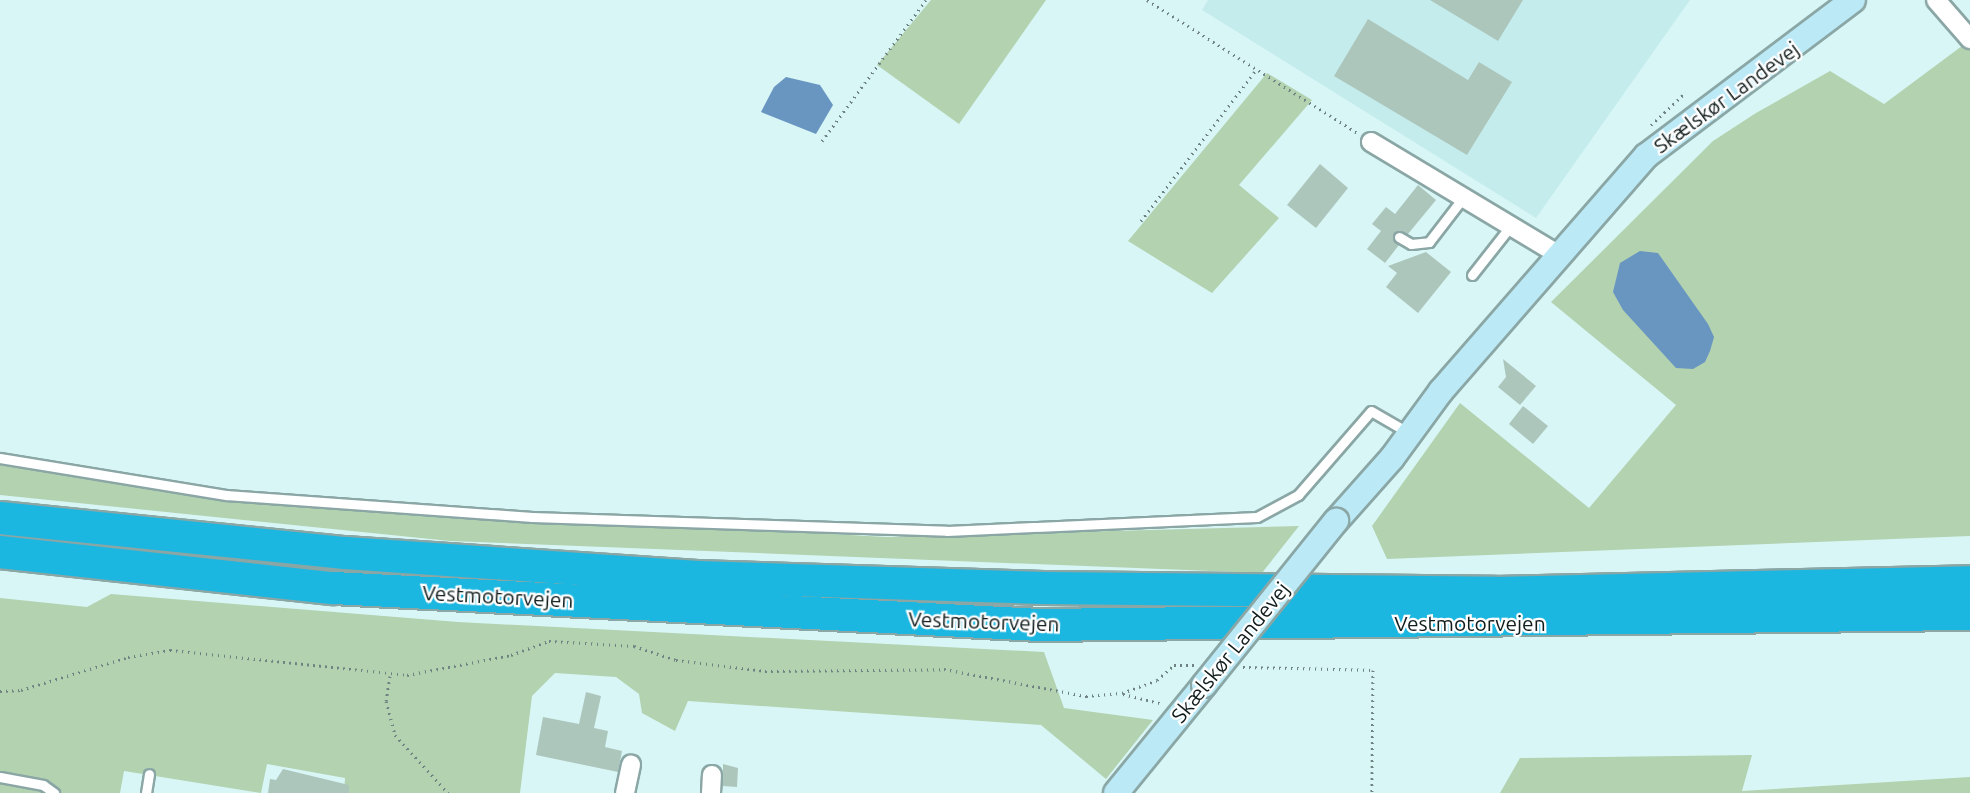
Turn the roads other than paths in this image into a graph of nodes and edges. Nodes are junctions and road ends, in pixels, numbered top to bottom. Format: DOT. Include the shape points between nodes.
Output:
graph roads {
  1 [pos="1853,0"];
  2 [pos="1936,0"];
  3 [pos="1970,39"];
  4 [pos="1371,142"];
  5 [pos="1462,199"];
  6 [pos="1509,228"];
  7 [pos="1399,237"];
  8 [pos="1559,255"];
  9 [pos="1472,275"];
  10 [pos="1439,394"];
  11 [pos="1400,428"];
  12 [pos="0,458"];
  13 [pos="1340,516"];
  14 [pos="0,518"];
  15 [pos="0,552"];
  16 [pos="1970,562"];
  17 [pos="1970,582"];
  18 [pos="1435,592"];
  19 [pos="1970,614"];
  20 [pos="1713,619"];
  21 [pos="1970,631"];
  22 [pos="631,765"];
  23 [pos="149,774"];
  24 [pos="0,777"];
  25 [pos="54,793"];
  26 [pos="146,793"];
  27 [pos="625,793"];
  28 [pos="1116,793"];
  1 -- 8 [label="street, Skælskør Landevej" via="1646,156"];
  2 -- 3 [label="street"];
  4 -- 5 [label="street"];
  5 -- 6 [label="street"];
  5 -- 7 [label="lane" via="1430,242 1411,244"];
  6 -- 8 [label="street"];
  6 -- 9 [label="lane"];
  8 -- 10 [label="street, Skælskør Landevej"];
  10 -- 11 [label="street, Skælskør Landevej"];
  10 -- 13 [label="street, Skælskør Landevej" via="1392,458"];
  11 -- 12 [label="lane" via="1371,411 1298,495 1257,517 947,531 532,517 226,495"];
  11 -- 13 [label="street, Skælskør Landevej"];
  13 -- 28 [label="street, Skælskør Landevej, bridge" via="1200,675 1179,714"];
  14 -- 18 [label="highway, Vestmotorvejen" via="345,553 697,577"];
  15 -- 20 [label="highway, Vestmotorvejen" via="334,588 1039,625"];
  16 -- 18 [label="highway" via="1522,579"];
  17 -- 18 [label="highway, Vestmotorvejen"];
  19 -- 20 [label="highway, Vestmotorvejen"];
  20 -- 21 [label="highway" via="1797,630"];
  22 -- 27 [label="street"];
  23 -- 26 [label="lane"];
  24 -- 25 [label="lane" via="43,785"];
}
